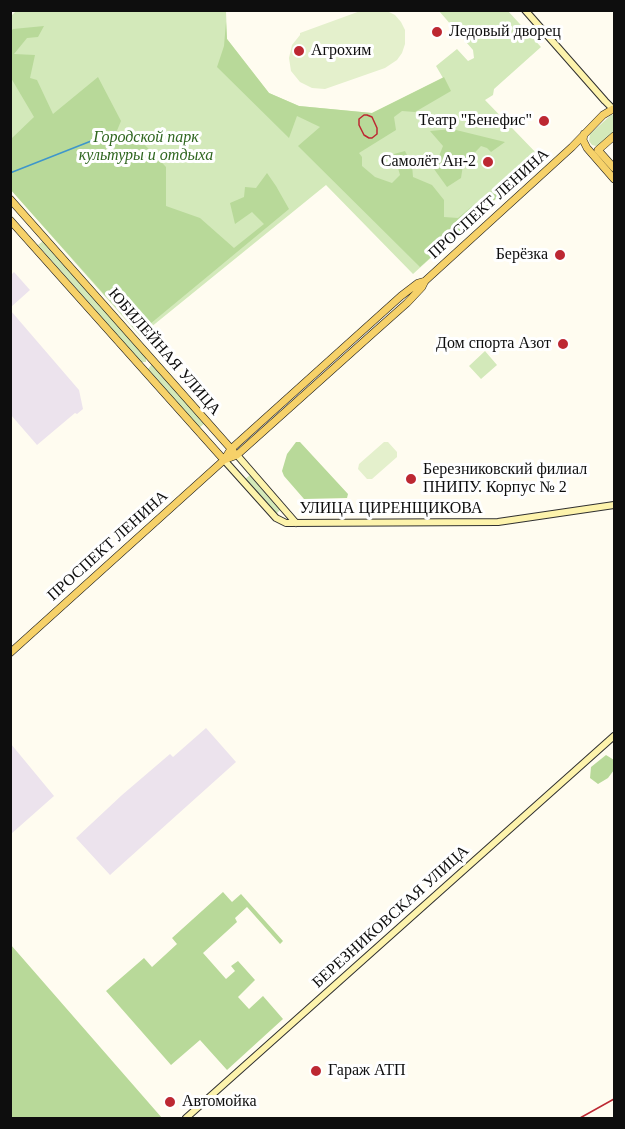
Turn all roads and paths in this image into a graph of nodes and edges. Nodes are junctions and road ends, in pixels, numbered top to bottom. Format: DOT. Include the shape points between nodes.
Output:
graph roads {
  1 [pos="525,10"];
  2 [pos="614,109"];
  3 [pos="584,134"];
  4 [pos="615,136"];
  5 [pos="572,147"];
  6 [pos="587,148"];
  7 [pos="598,150"];
  8 [pos="615,168"];
  9 [pos="615,178"];
  10 [pos="10,199"];
  11 [pos="10,219"];
  12 [pos="425,281"];
  13 [pos="231,449"];
  14 [pos="237,455"];
  15 [pos="224,460"];
  16 [pos="615,505"];
  17 [pos="296,523"];
  18 [pos="10,653"];
  19 [pos="615,735"];
  20 [pos="186,1119"];
  1 -- 2 [label="street"];
  2 -- 3 [label="main road, ПРОСПЕКТ ЛЕНИНА"];
  3 -- 5 [label="main road, ПРОСПЕКТ ЛЕНИНА"];
  3 -- 6 [label="main road"];
  4 -- 7 [label="main road"];
  5 -- 6 [label="main road, ПРОСПЕКТ ЛЕНИНА"];
  5 -- 12 [label="main road, ПРОСПЕКТ ЛЕНИНА"];
  6 -- 7 [label="main road, ПРОСПЕКТ ЛЕНИНА"];
  6 -- 9 [label="main road"];
  7 -- 8 [label="main road"];
  10 -- 13 [label="main road, ЮБИЛЕЙНАЯ УЛИЦА"];
  11 -- 15 [label="main road, ЮБИЛЕЙНАЯ УЛИЦА"];
  12 -- 13 [label="main road, ПРОСПЕКТ ЛЕНИНА" via="401,296"];
  12 -- 14 [label="main road, ПРОСПЕКТ ЛЕНИНА" via="406,303"];
  13 -- 14 [label="main road, ЮБИЛЕЙНАЯ УЛИЦА"];
  13 -- 15 [label="main road, ПРОСПЕКТ ЛЕНИНА"];
  14 -- 15 [label="main road, ПРОСПЕКТ ЛЕНИНА"];
  14 -- 17 [label="street, ЮБИЛЕЙНАЯ УЛИЦА"];
  15 -- 17 [label="street, УЛИЦА ЦИРЕНЩИКОВА" via="276,518"];
  15 -- 18 [label="main road, ПРОСПЕКТ ЛЕНИНА"];
  16 -- 17 [label="street, УЛИЦА ЦИРЕНЩИКОВА" via="498,522"];
  19 -- 20 [label="street, БЕРЕЗНИКОВСКАЯ УЛИЦА"];
}
